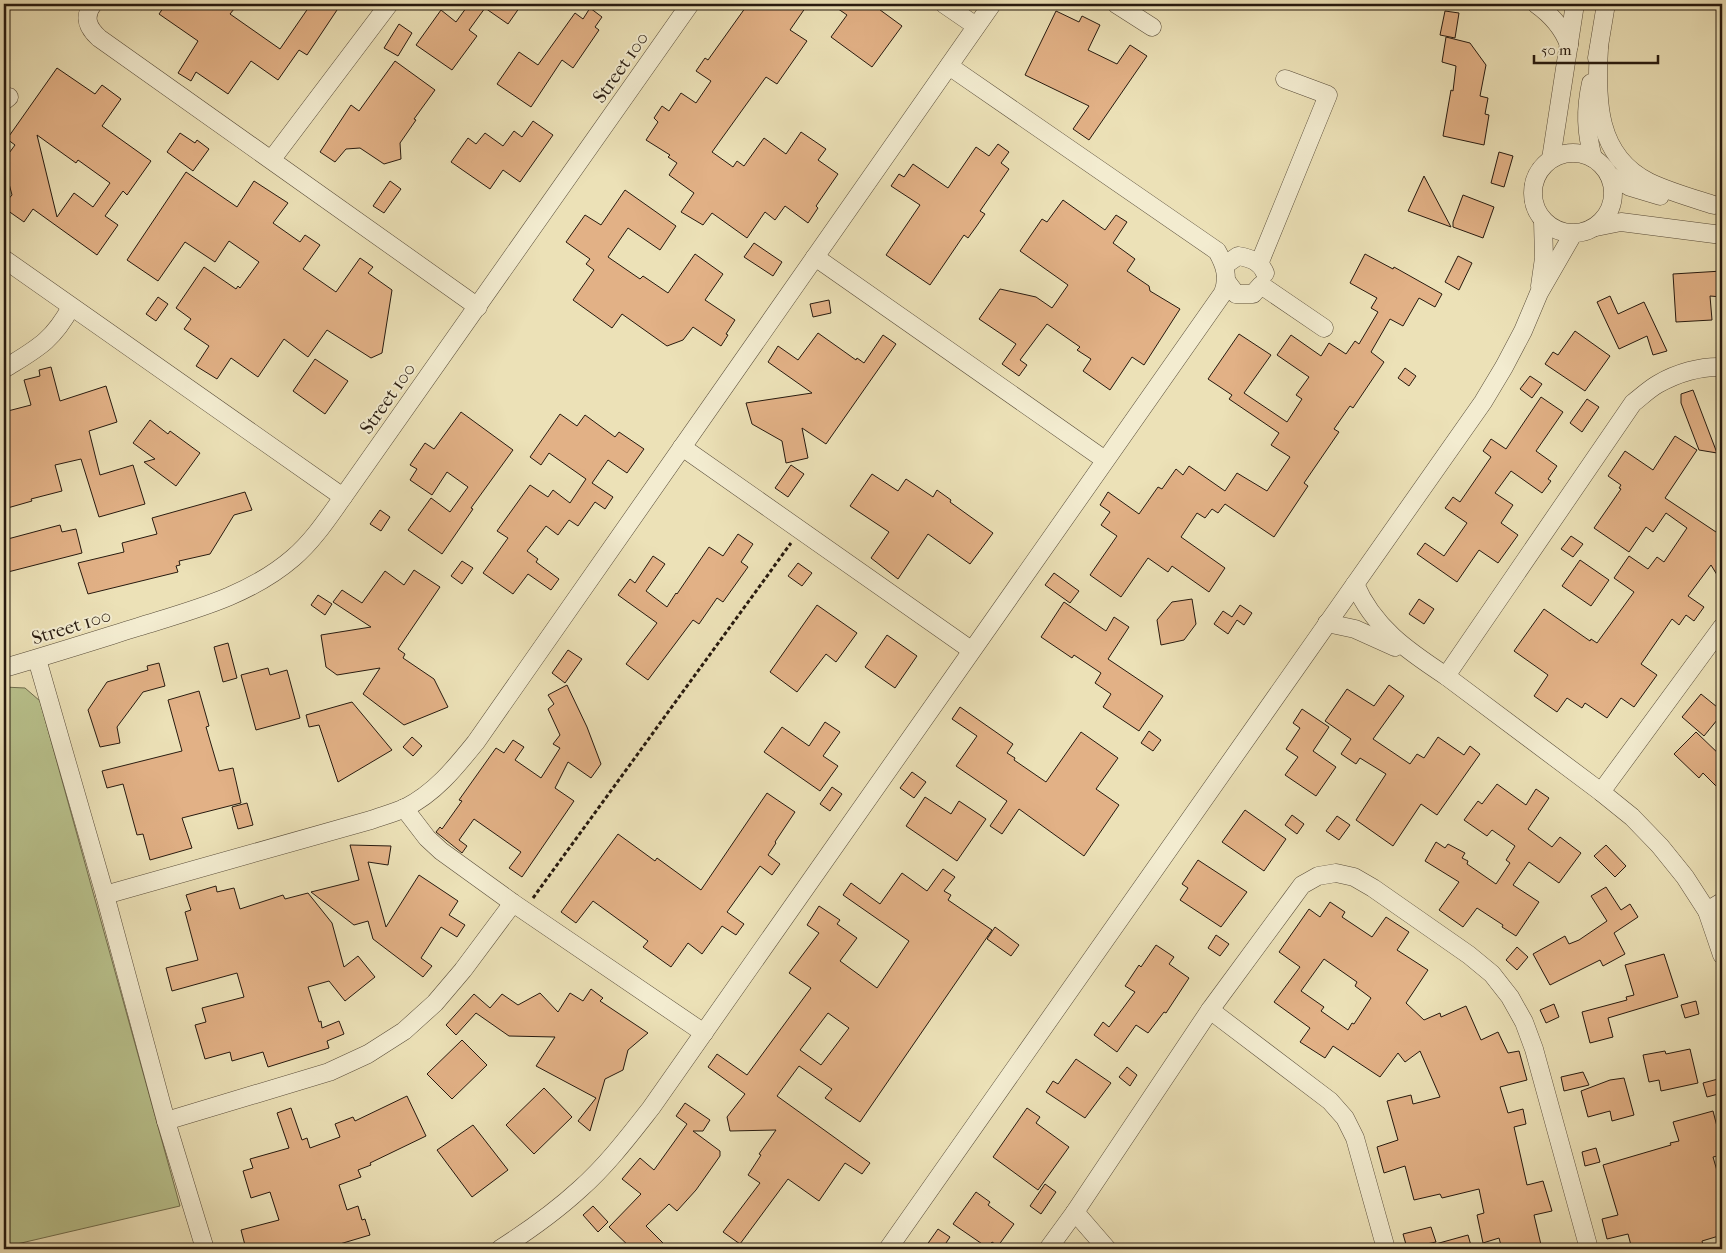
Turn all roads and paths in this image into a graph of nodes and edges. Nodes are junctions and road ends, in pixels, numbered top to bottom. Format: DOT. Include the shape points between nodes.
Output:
graph roads {
  1 [pos="93,4"];
  2 [pos="389,4"];
  3 [pos="690,4"];
  4 [pos="944,4"];
  5 [pos="992,4"];
  6 [pos="1116,4"];
  7 [pos="1536,4"];
  8 [pos="1574,4"];
  9 [pos="1606,4"];
  10 [pos="976,26"];
  11 [pos="1152,27"];
  12 [pos="1569,45"];
  13 [pos="1599,48"];
  14 [pos="949,66"];
  15 [pos="1285,79"];
  16 [pos="1593,158"];
  17 [pos="272,159"];
  18 [pos="1551,159"];
  19 [pos="1609,175"];
  20 [pos="1718,206"];
  21 [pos="1543,221"];
  22 [pos="1596,227"];
  23 [pos="1573,234"];
  24 [pos="1722,235"];
  25 [pos="815,257"];
  26 [pos="4,259"];
  27 [pos="1259,264"];
  28 [pos="1226,274"];
  29 [pos="1261,285"];
  30 [pos="1539,294"];
  31 [pos="71,307"];
  32 [pos="478,307"];
  33 [pos="1324,328"];
  34 [pos="1722,368"];
  35 [pos="4,369"];
  36 [pos="682,447"];
  37 [pos="1105,460"];
  38 [pos="344,497"];
  39 [pos="800,530"];
  40 [pos="1355,584"];
  41 [pos="1327,624"];
  42 [pos="1722,627"];
  43 [pos="970,650"];
  44 [pos="37,659"];
  45 [pos="1424,662"];
  46 [pos="4,668"];
  47 [pos="1446,676"];
  48 [pos="1601,792"];
  49 [pos="404,808"];
  50 [pos="105,895"];
  51 [pos="518,907"];
  52 [pos="1715,907"];
  53 [pos="1722,955"];
  54 [pos="1210,1010"];
  55 [pos="704,1033"];
  56 [pos="166,1121"];
  57 [pos="1075,1212"];
  58 [pos="205,1249"];
  59 [pos="500,1249"];
  60 [pos="888,1249"];
  61 [pos="1048,1249"];
  62 [pos="1108,1249"];
  63 [pos="1386,1249"];
  64 [pos="1590,1249"];
  1 -- 17 [label="street" via="87,20 99,38"];
  2 -- 17 [label="street"];
  3 -- 32 [label="street, Street 100"];
  4 -- 10 [label="street"];
  5 -- 10 [label="street"];
  6 -- 11 [label="street"];
  7 -- 12 [label="street" via="1557,24"];
  8 -- 12 [label="street"];
  9 -- 13 [label="street"];
  10 -- 14 [label="street"];
  12 -- 18 [label="street"];
  13 -- 16 [label="street" via="1586,117 1587,138"];
  13 -- 20 [label="street" via="1597,82 1600,110 1613,148 1634,172 1648,181"];
  14 -- 25 [label="street"];
  14 -- 28 [label="street" via="1204,241 1217,251"];
  15 -- 27 [label="street" via="1328,95"];
  16 -- 18 [label="street" via="1580,153 1565,153"];
  16 -- 19 [label="street"];
  17 -- 32 [label="street"];
  18 -- 21 [label="street" via="1540,168 1532,195 1535,209"];
  19 -- 20 [label="street" via="1653,195"];
  19 -- 22 [label="street" via="1613,189 1612,204"];
  21 -- 23 [label="street" via="1557,231"];
  21 -- 30 [label="street" via="1544,258"];
  22 -- 23 [label="street"];
  22 -- 24 [label="street" via="1621,222 1640,223"];
  23 -- 30 [label="street"];
  25 -- 36 [label="street"];
  25 -- 37 [label="street"];
  26 -- 31 [label="street"];
  27 -- 28 [label="street" via="1238,256"];
  27 -- 29 [label="street" via="1265,272"];
  28 -- 29 [label="street" via="1236,294 1253,294"];
  28 -- 37 [label="street" via="1223,293"];
  29 -- 33 [label="street"];
  30 -- 40 [label="street" via="1523,331 1487,395"];
  31 -- 35 [label="street" via="47,342"];
  31 -- 38 [label="street"];
  32 -- 38 [label="street, Street 100"];
  34 -- 47 [label="street" via="1685,372 1657,384 1633,404"];
  36 -- 39 [label="street"];
  36 -- 49 [label="street" via="460,762 432,791"];
  37 -- 43 [label="street"];
  38 -- 44 [label="street, Street 100" via="293,558 264,580 197,608"];
  39 -- 43 [label="street"];
  39 -- 51 [label="path"];
  40 -- 41 [label="street"];
  40 -- 45 [label="street" via="1364,604 1378,622"];
  41 -- 45 [label="street" via="1369,634"];
  41 -- 60 [label="street"];
  42 -- 48 [label="street"];
  43 -- 55 [label="street"];
  44 -- 46 [label="street, Street 100"];
  44 -- 50 [label="street"];
  45 -- 47 [label="street"];
  47 -- 48 [label="street"];
  48 -- 52 [label="street" via="1632,817"];
  49 -- 50 [label="street" via="372,820"];
  49 -- 51 [label="street" via="441,851"];
  50 -- 56 [label="street"];
  51 -- 55 [label="street"];
  51 -- 56 [label="street" via="435,1002 404,1031 368,1054 329,1072"];
  52 -- 53 [label="street"];
  54 -- 57 [label="street"];
  54 -- 63 [label="street" via="1324,1096 1345,1118 1358,1145"];
  54 -- 64 [label="street" via="1302,885 1318,876 1336,873 1373,888 1470,955 1492,974 1510,997 1534,1049"];
  55 -- 59 [label="street" via="618,1150 580,1189 539,1223"];
  56 -- 58 [label="street"];
  57 -- 61 [label="street"];
  57 -- 62 [label="street"];
}
